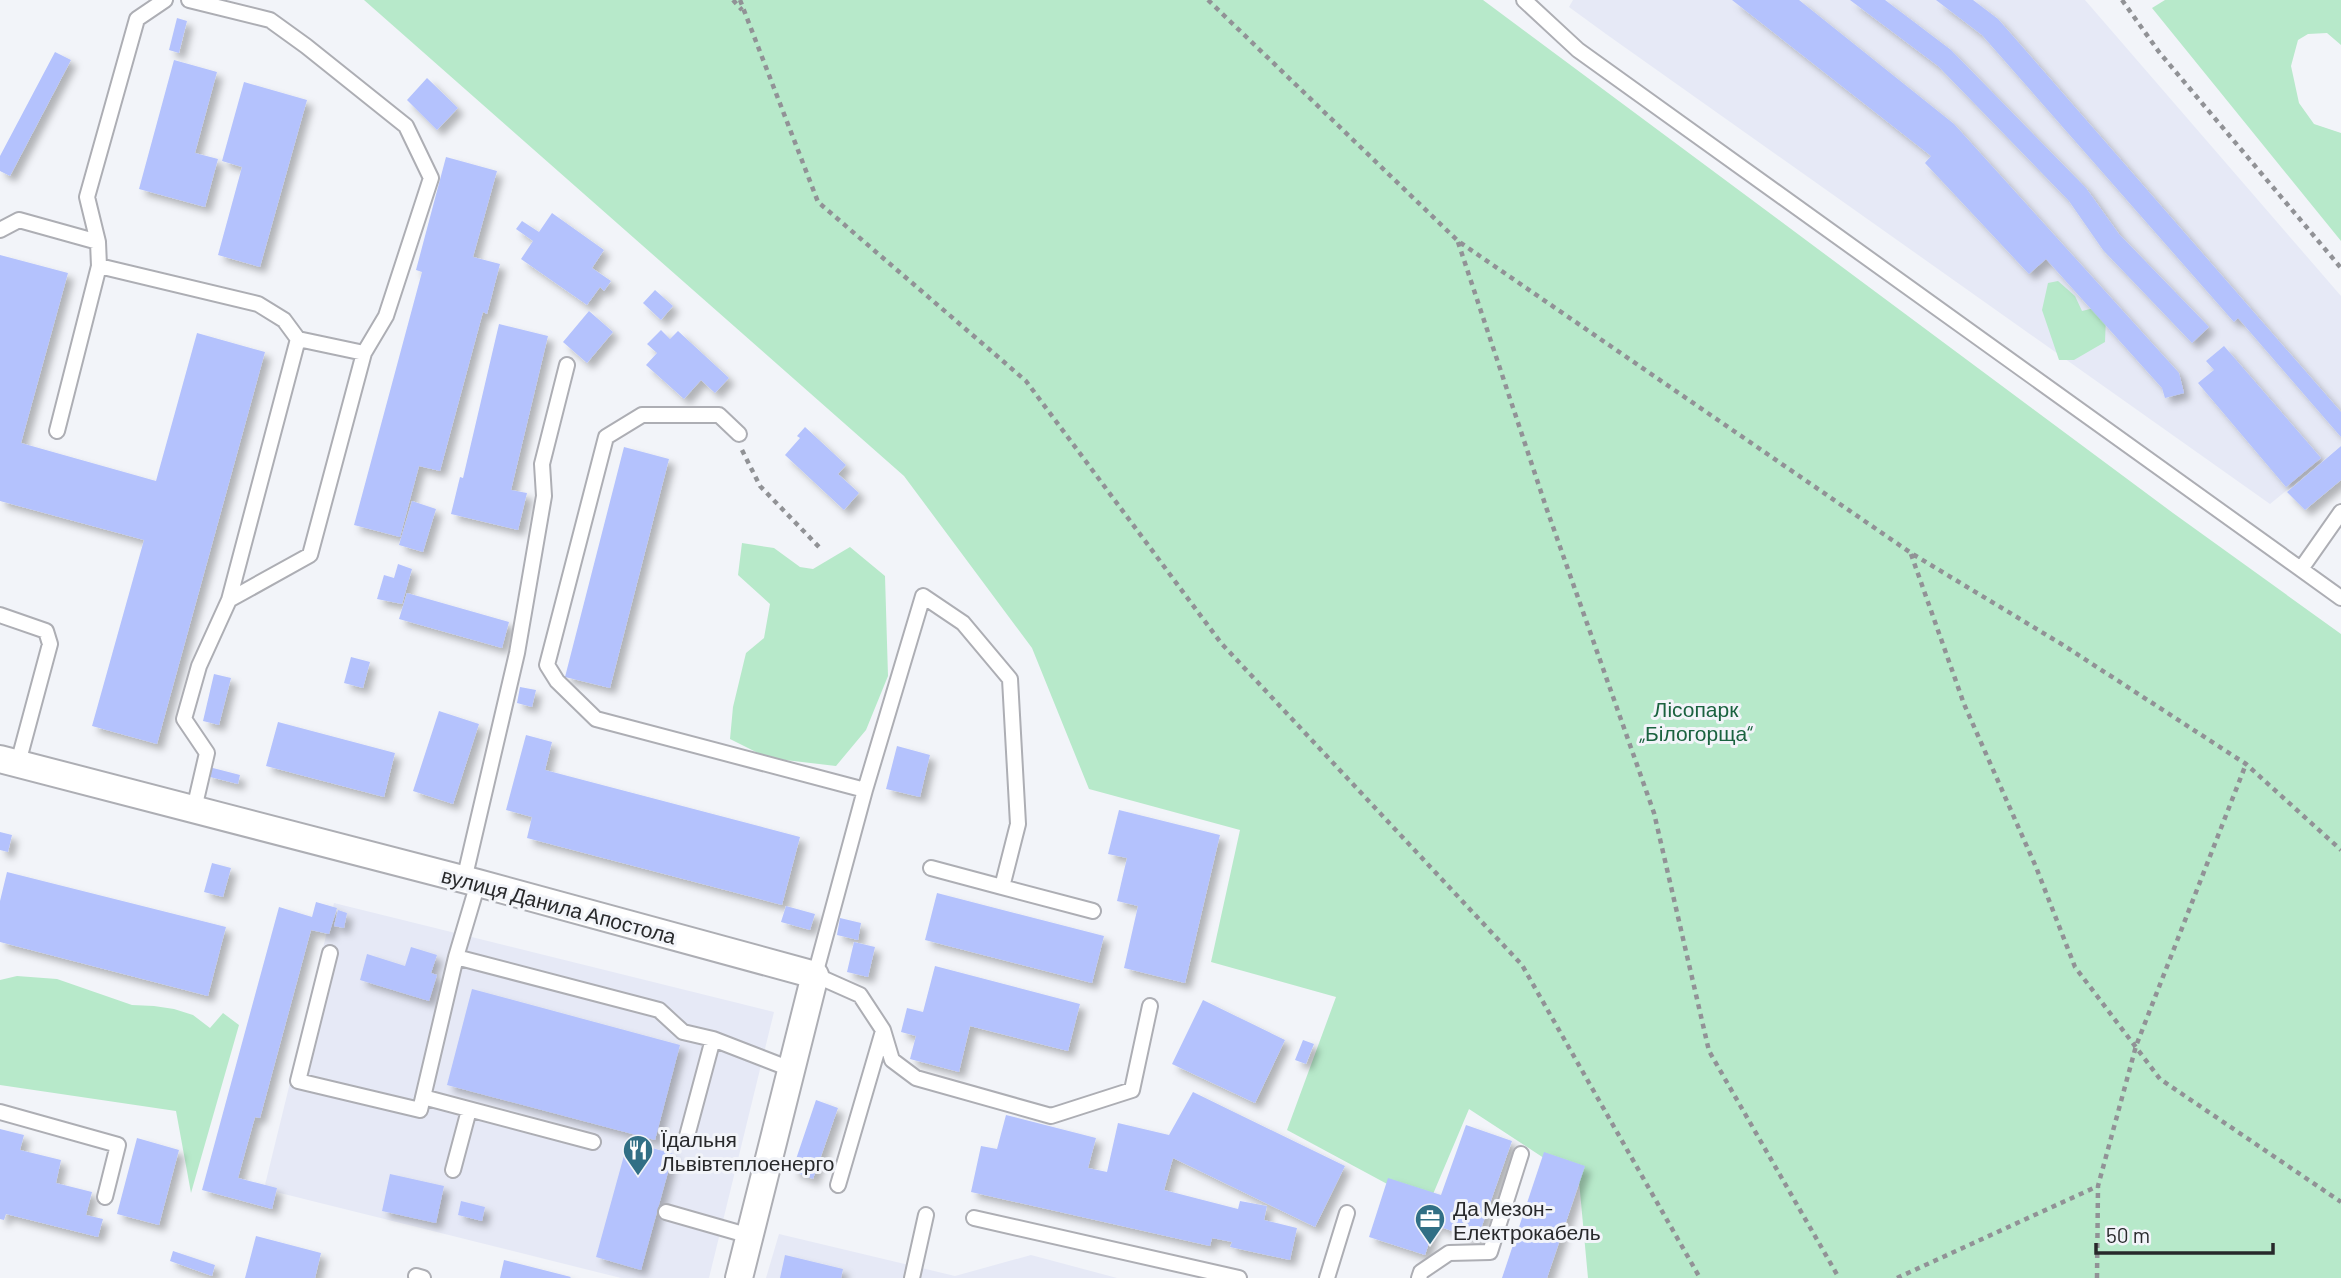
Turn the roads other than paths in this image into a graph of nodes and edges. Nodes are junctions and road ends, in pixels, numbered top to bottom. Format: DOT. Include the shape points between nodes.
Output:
graph roads {
  1 [pos="165,0"];
  2 [pos="188,0"];
  3 [pos="1524,0"];
  4 [pos="0,230"];
  5 [pos="98,242"];
  6 [pos="99,266"];
  7 [pos="298,339"];
  8 [pos="364,353"];
  9 [pos="566,365"];
  10 [pos="57,431"];
  11 [pos="739,434"];
  12 [pos="2341,512"];
  13 [pos="2301,569"];
  14 [pos="2341,598"];
  15 [pos="229,600"];
  16 [pos="0,615"];
  17 [pos="9,761"];
  18 [pos="865,790"];
  19 [pos="194,809"];
  20 [pos="931,868"];
  21 [pos="471,881"];
  22 [pos="1002,887"];
  23 [pos="1093,911"];
  24 [pos="331,953"];
  25 [pos="456,957"];
  26 [pos="815,975"];
  27 [pos="1150,1006"];
  28 [pos="883,1030"];
  29 [pos="713,1040"];
  30 [pos="793,1070"];
  31 [pos="423,1097"];
  32 [pos="469,1110"];
  33 [pos="0,1112"];
  34 [pos="687,1136"];
  35 [pos="593,1142"];
  36 [pos="1521,1154"];
  37 [pos="453,1170"];
  38 [pos="838,1185"];
  39 [pos="105,1197"];
  40 [pos="666,1212"];
  41 [pos="1347,1213"];
  42 [pos="926,1215"];
  43 [pos="974,1219"];
  44 [pos="750,1236"];
  45 [pos="739,1278"];
  46 [pos="912,1278"];
  47 [pos="1238,1278"];
  48 [pos="1327,1278"];
  49 [pos="1419,1278"];
  1 -- 5 [label="lane" via="137,19 87,197"];
  2 -- 8 [label="lane" via="270,20 406,126 431,178 386,316"];
  3 -- 13 [label="lane" via="1578,50"];
  4 -- 5 [label="lane" via="19,220"];
  5 -- 6 [label="lane"];
  6 -- 7 [label="lane" via="258,304 284,320"];
  6 -- 10 [label="lane"];
  7 -- 8 [label="lane"];
  7 -- 15 [label="lane"];
  8 -- 15 [label="lane" via="310,555"];
  9 -- 21 [label="lane" via="542,464 544,496"];
  11 -- 18 [label="lane" via="719,415 642,415 606,437 547,665 596,719"];
  12 -- 13 [label="lane"];
  13 -- 14 [label="lane"];
  15 -- 19 [label="lane" via="199,666 184,719 207,753"];
  16 -- 17 [label="lane" via="46,631 50,644"];
  17 -- 19 [label="street, вулиця Данила Апостола"];
  18 -- 22 [label="lane" via="923,596 963,622 1010,679 1018,824"];
  18 -- 26 [label="lane"];
  19 -- 21 [label="street, вулиця Данила Апостола"];
  20 -- 22 [label="lane"];
  21 -- 25 [label="lane"];
  21 -- 26 [label="street, вулиця Данила Апостола"];
  22 -- 23 [label="lane"];
  24 -- 31 [label="lane" via="298,1082 420,1110"];
  25 -- 29 [label="lane" via="659,1010 683,1032"];
  25 -- 31 [label="lane"];
  26 -- 28 [label="lane" via="860,995"];
  26 -- 30 [label="street"];
  27 -- 28 [label="lane" via="1132,1090 1051,1116 915,1078 892,1060"];
  28 -- 38 [label="lane"];
  29 -- 30 [label="lane"];
  29 -- 34 [label="lane"];
  30 -- 44 [label="street"];
  31 -- 32 [label="lane"];
  32 -- 35 [label="lane"];
  32 -- 37 [label="lane"];
  33 -- 39 [label="lane" via="118,1145"];
  36 -- 49 [label="lane" via="1490,1252 1450,1253"];
  40 -- 44 [label="lane"];
  41 -- 48 [label="lane"];
  42 -- 46 [label="lane"];
  43 -- 47 [label="lane"];
  44 -- 45 [label="street"];
}
